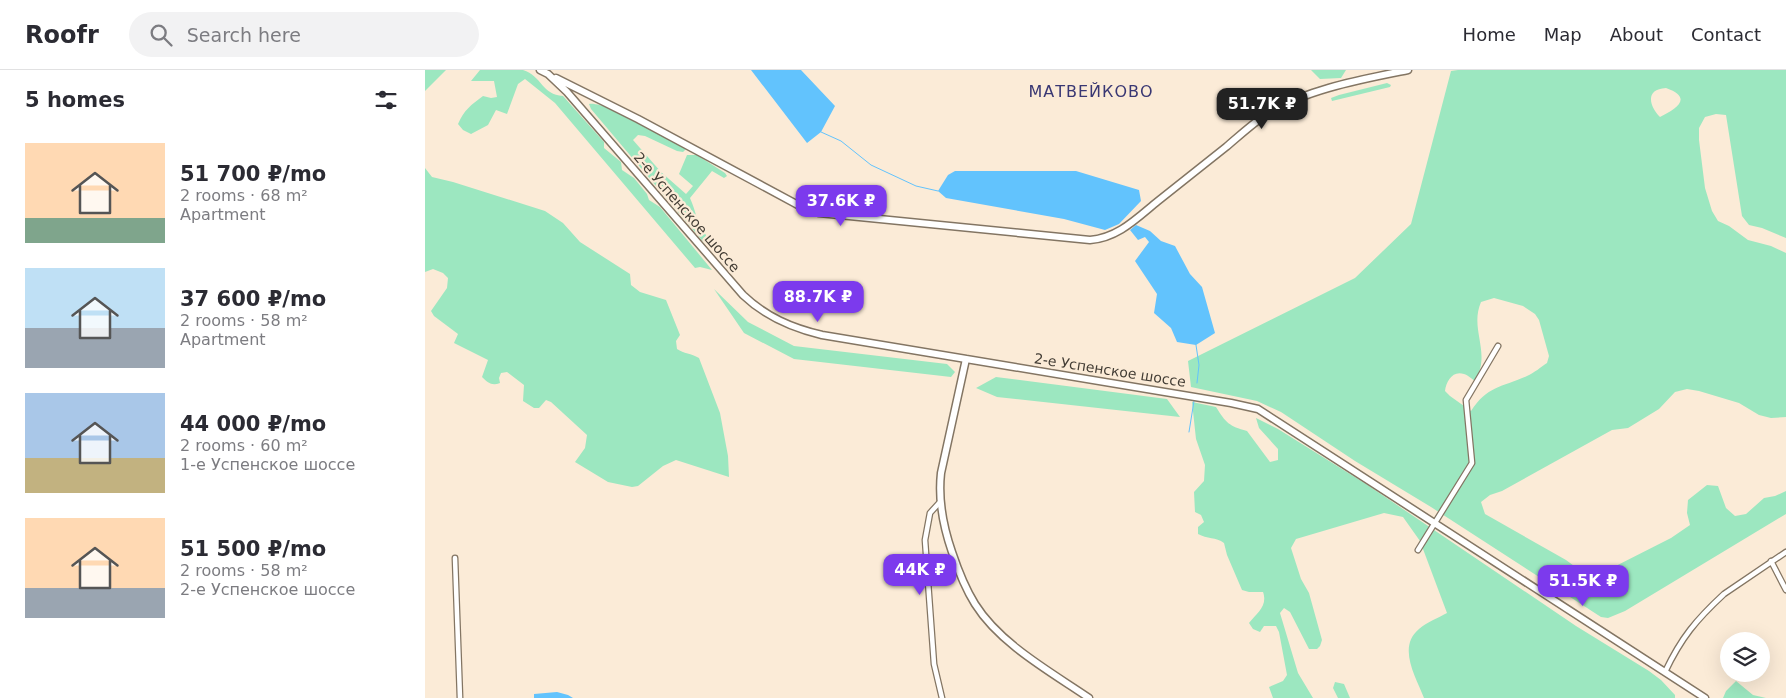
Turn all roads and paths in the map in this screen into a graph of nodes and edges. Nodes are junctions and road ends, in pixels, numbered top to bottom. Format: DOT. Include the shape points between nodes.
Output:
graph roads {
  1 [pos="540,70"];
  2 [pos="1408,70"];
  3 [pos="549,74"];
  4 [pos="583,91"];
  5 [pos="579,105"];
  6 [pos="1498,346"];
  7 [pos="966,359"];
  8 [pos="940,502"];
  9 [pos="1435,523"];
  10 [pos="1418,550"];
  11 [pos="1786,552"];
  12 [pos="455,558"];
  13 [pos="1771,561"];
  14 [pos="1786,590"];
  15 [pos="1665,672"];
  16 [pos="459,698"];
  17 [pos="942,698"];
  18 [pos="1089,698"];
  19 [pos="1705,698"];
  1 -- 3 [label="main road, 2-е Успенское шоссе"];
  2 -- 4 [label="main road" via="1295,98 1254,123 1118,232 1085,240 819,213 765,188"];
  3 -- 4 [label="main road"];
  3 -- 5 [label="main road, 2-е Успенское шоссе"];
  4 -- 5 [label="main road" via="577,97"];
  5 -- 7 [label="main road, 2-е Успенское шоссе" via="722,273 764,313 812,333"];
  6 -- 9 [label="street" via="1466,400 1473,464"];
  7 -- 8 [label="main road" via="941,473"];
  7 -- 9 [label="main road, 2-е Успенское шоссе" via="1251,407 1264,412"];
  8 -- 17 [label="street" via="930,513 925,540 934,664"];
  8 -- 18 [label="main road" via="949,543 975,604 1004,637"];
  9 -- 10 [label="street"];
  9 -- 15 [label="main road, 2-е Успенское шоссе"];
  11 -- 13 [label="street"];
  12 -- 16 [label="street"];
  13 -- 14 [label="street"];
  13 -- 15 [label="street" via="1724,594 1696,622 1685,634"];
  15 -- 19 [label="main road, 2-е Успенское шоссе"];
}
